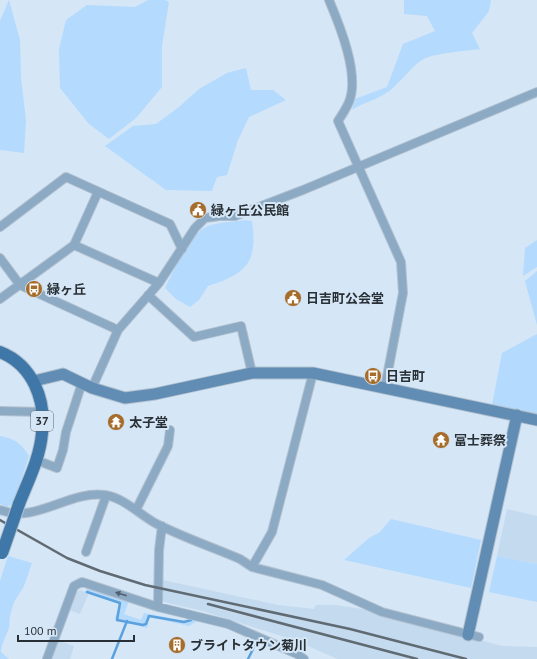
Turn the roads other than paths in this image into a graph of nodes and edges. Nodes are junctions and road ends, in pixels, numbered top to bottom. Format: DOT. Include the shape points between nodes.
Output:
graph roads {
  1 [pos="330,0"];
  2 [pos="537,92"];
  3 [pos="357,167"];
  4 [pos="98,192"];
  5 [pos="0,227"];
  6 [pos="74,245"];
  7 [pos="182,249"];
  8 [pos="0,258"];
  9 [pos="159,283"];
  10 [pos="20,285"];
  11 [pos="148,296"];
  12 [pos="0,299"];
  13 [pos="118,330"];
  14 [pos="0,352"];
  15 [pos="252,373"];
  16 [pos="312,373"];
  17 [pos="34,381"];
  18 [pos="87,386"];
  19 [pos="385,387"];
  20 [pos="0,411"];
  21 [pos="42,412"];
  22 [pos="517,415"];
  23 [pos="537,420"];
  24 [pos="170,430"];
  25 [pos="44,464"];
  26 [pos="106,496"];
  27 [pos="0,510"];
  28 [pos="136,510"];
  29 [pos="162,526"];
  30 [pos="86,552"];
  31 [pos="1,557"];
  32 [pos="252,567"];
  33 [pos="158,607"];
  34 [pos="473,636"];
  35 [pos="47,659"];
  36 [pos="304,659"];
  1 -- 3 [label="street" via="342,30 349,59 352,90 349,102 338,121"];
  2 -- 3 [label="street"];
  3 -- 7 [label="street" via="235,216 205,218 195,228"];
  3 -- 19 [label="street" via="401,262 402,293"];
  4 -- 5 [label="street" via="66,177"];
  4 -- 6 [label="street"];
  4 -- 7 [label="street" via="170,224"];
  6 -- 9 [label="street"];
  6 -- 10 [label="street"];
  7 -- 9 [label="street"];
  8 -- 10 [label="street"];
  9 -- 11 [label="street"];
  10 -- 12 [label="street"];
  10 -- 13 [label="street"];
  11 -- 13 [label="street"];
  11 -- 15 [label="street" via="194,337 241,326"];
  13 -- 18 [label="street"];
  14 -- 17 [label="main road, 37" via="19,364"];
  15 -- 16 [label="street"];
  15 -- 18 [label="street" via="125,398"];
  16 -- 19 [label="street"];
  16 -- 32 [label="street" via="272,532"];
  17 -- 18 [label="street" via="63,374"];
  17 -- 21 [label="main road, 37" via="39,392"];
  18 -- 25 [label="street" via="66,432 57,468"];
  19 -- 22 [label="street"];
  20 -- 21 [label="street"];
  21 -- 31 [label="main road, 37, bridge" via="42,434 34,467"];
  22 -- 23 [label="street"];
  22 -- 34 [label="street"];
  24 -- 28 [label="street" via="168,446"];
  26 -- 27 [label="street" via="90,496 25,513"];
  26 -- 28 [label="street"];
  26 -- 30 [label="street"];
  28 -- 29 [label="street"];
  29 -- 32 [label="street" via="240,559"];
  29 -- 33 [label="street"];
  32 -- 34 [label="street" via="322,585 382,612"];
  33 -- 35 [label="street, one-way" via="82,582 74,586"];
  33 -- 36 [label="street" via="228,624"];
}
